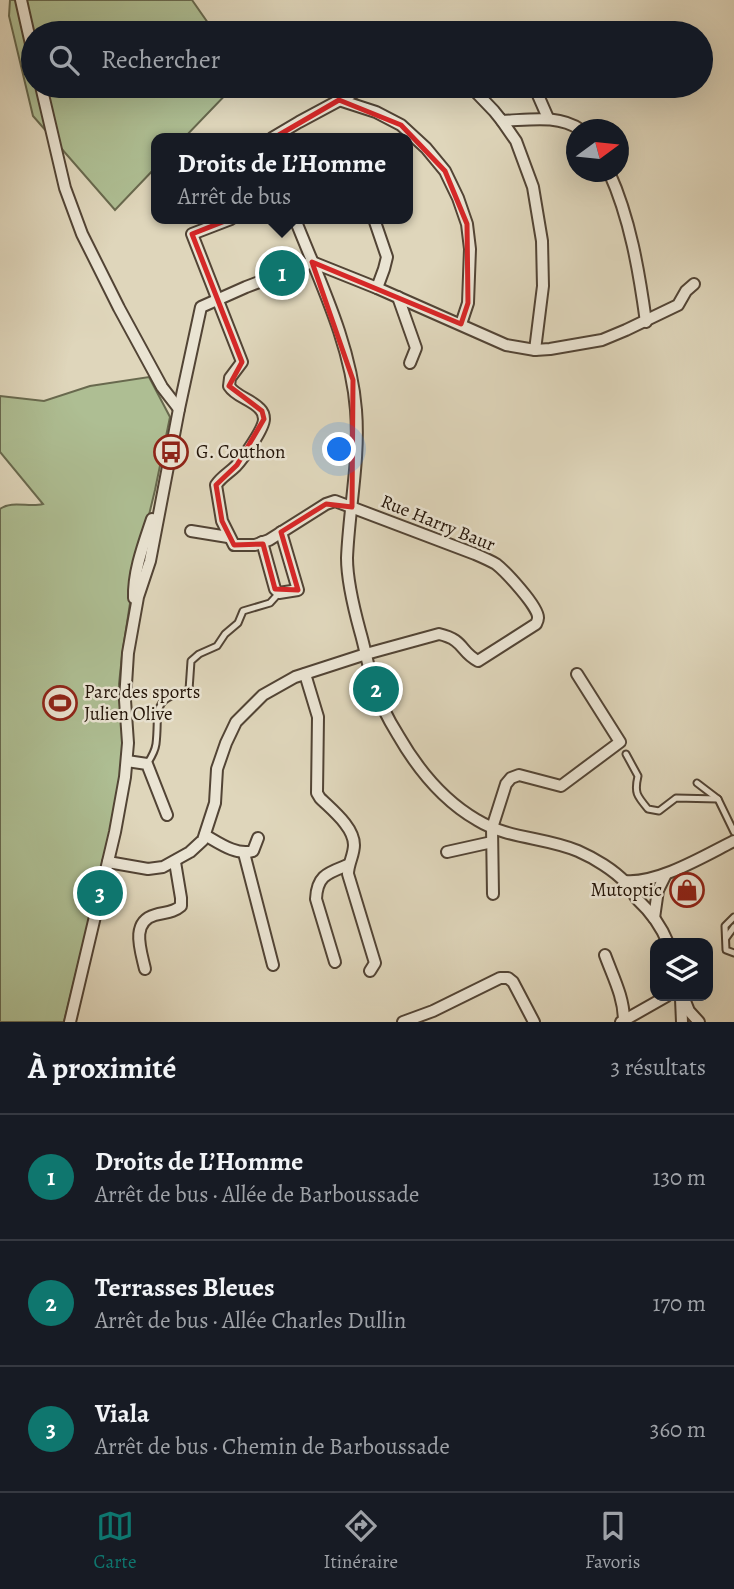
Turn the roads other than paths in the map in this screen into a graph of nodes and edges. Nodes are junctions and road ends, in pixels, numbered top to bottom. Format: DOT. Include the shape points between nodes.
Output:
graph roads {
  1 [pos="21,0"];
  2 [pos="26,21"];
  3 [pos="44,98"];
  4 [pos="343,98"];
  5 [pos="482,98"];
  6 [pos="540,98"];
  7 [pos="339,100"];
  8 [pos="548,118"];
  9 [pos="502,121"];
  10 [pos="566,122"];
  11 [pos="281,133"];
  12 [pos="410,133"];
  13 [pos="413,136"];
  14 [pos="613,182"];
  15 [pos="218,224"];
  16 [pos="297,224"];
  17 [pos="376,224"];
  18 [pos="312,262"];
  19 [pos="694,284"];
  20 [pos="377,288"];
  21 [pos="398,297"];
  22 [pos="217,300"];
  23 [pos="646,321"];
  24 [pos="460,324"];
  25 [pos="535,350"];
  26 [pos="410,363"];
  27 [pos="178,409"];
  28 [pos="352,507"];
  29 [pos="191,531"];
  30 [pos="281,532"];
  31 [pos="231,541"];
  32 [pos="262,542"];
  33 [pos="279,593"];
  34 [pos="366,654"];
  35 [pos="305,674"];
  36 [pos="577,674"];
  37 [pos="626,754"];
  38 [pos="127,761"];
  39 [pos="147,764"];
  40 [pos="697,783"];
  41 [pos="718,799"];
  42 [pos="167,815"];
  43 [pos="492,828"];
  44 [pos="734,832"];
  45 [pos="205,835"];
  46 [pos="258,838"];
  47 [pos="734,841"];
  48 [pos="492,842"];
  49 [pos="447,852"];
  50 [pos="244,853"];
  51 [pos="108,862"];
  52 [pos="175,862"];
  53 [pos="348,864"];
  54 [pos="666,874"];
  55 [pos="625,881"];
  56 [pos="643,881"];
  57 [pos="493,894"];
  58 [pos="635,894"];
  59 [pos="657,894"];
  60 [pos="644,903"];
  61 [pos="734,917"];
  62 [pos="654,918"];
  63 [pos="734,926"];
  64 [pos="665,938"];
  65 [pos="726,938"];
  66 [pos="734,953"];
  67 [pos="605,955"];
  68 [pos="335,962"];
  69 [pos="273,965"];
  70 [pos="145,969"];
  71 [pos="370,971"];
  72 [pos="658,1001"];
  73 [pos="682,1001"];
  74 [pos="685,1001"];
  75 [pos="623,1021"];
  76 [pos="70,1022"];
  77 [pos="402,1022"];
  78 [pos="534,1022"];
  79 [pos="682,1022"];
  80 [pos="699,1022"];
  1 -- 2 [label="street"];
  3 -- 27 [label="street" via="65,188 82,234 118,308"];
  4 -- 7 [label="street"];
  5 -- 9 [label="street"];
  6 -- 8 [label="street"];
  7 -- 11 [label="street"];
  7 -- 12 [label="street" via="376,112"];
  8 -- 9 [label="street"];
  8 -- 10 [label="street"];
  9 -- 25 [label="street" via="516,141 533,187 542,241 543,286"];
  13 -- 24 [label="street" via="445,171 467,224 468,303"];
  14 -- 23 [label="street" via="634,250"];
  15 -- 22 [label="street" via="192,234"];
  16 -- 18 [label="street"];
  17 -- 20 [label="street" via="387,257"];
  18 -- 20 [label="street"];
  18 -- 22 [label="street"];
  18 -- 28 [label="street" via="353,380 357,413"];
  19 -- 23 [label="street" via="678,305"];
  20 -- 21 [label="street"];
  21 -- 24 [label="street"];
  21 -- 26 [label="street" via="416,348"];
  22 -- 27 [label="street" via="201,307"];
  22 -- 31 [label="street" via="242,362 229,386 262,411 264,419 237,465 216,485 222,521"];
  23 -- 25 [label="street" via="602,340"];
  24 -- 25 [label="street" via="506,345"];
  27 -- 38 [label="street" via="161,499 134,591 126,668"];
  28 -- 30 [label="street" via="335,501 326,504"];
  28 -- 34 [label="street" via="347,561"];
  28 -- 34 [label="street, Rue Harry Baur" via="494,563 522,590 538,618 536,624 478,661 457,640 439,634"];
  29 -- 31 [label="street"];
  30 -- 32 [label="street"];
  30 -- 33 [label="street" via="298,590"];
  31 -- 32 [label="street"];
  32 -- 33 [label="street"];
  33 -- 39 [label="lane" via="270,603 243,611 217,646 191,661 189,690 161,704 156,748"];
  34 -- 35 [label="street"];
  34 -- 43 [label="street" via="385,713 407,750 446,796"];
  35 -- 45 [label="street" via="264,695 236,722 217,769 215,803"];
  35 -- 53 [label="street" via="318,717 317,793 351,833 354,843"];
  36 -- 43 [label="street" via="620,742 561,786 519,775 511,778"];
  37 -- 41 [label="lane" via="638,776 638,796 648,809 659,811 676,798"];
  38 -- 39 [label="street"];
  38 -- 51 [label="street"];
  39 -- 42 [label="street"];
  40 -- 41 [label="lane"];
  41 -- 44 [label="lane"];
  43 -- 48 [label="street"];
  43 -- 55 [label="street" via="576,850"];
  45 -- 50 [label="street"];
  45 -- 52 [label="street"];
  46 -- 50 [label="street" via="253,851"];
  47 -- 54 [label="street"];
  48 -- 49 [label="street"];
  48 -- 57 [label="street"];
  50 -- 69 [label="street"];
  51 -- 52 [label="street" via="148,869"];
  51 -- 76 [label="street"];
  52 -- 70 [label="street" via="181,906 146,918 141,925 138,934"];
  53 -- 68 [label="street" via="329,872 316,889"];
  53 -- 71 [label="street" via="375,963"];
  54 -- 56 [label="street"];
  54 -- 59 [label="street"];
  55 -- 56 [label="street"];
  55 -- 58 [label="street"];
  56 -- 58 [label="street"];
  56 -- 59 [label="street" via="656,885"];
  58 -- 60 [label="street"];
  59 -- 60 [label="street"];
  59 -- 62 [label="street"];
  60 -- 62 [label="street"];
  61 -- 65 [label="lane" via="725,926"];
  62 -- 64 [label="street"];
  63 -- 65 [label="lane"];
  65 -- 66 [label="lane" via="726,950"];
  67 -- 75 [label="street" via="620,992"];
  72 -- 75 [label="street"];
  73 -- 79 [label="street"];
  74 -- 80 [label="street"];
  77 -- 78 [label="street" via="508,978"];
}
